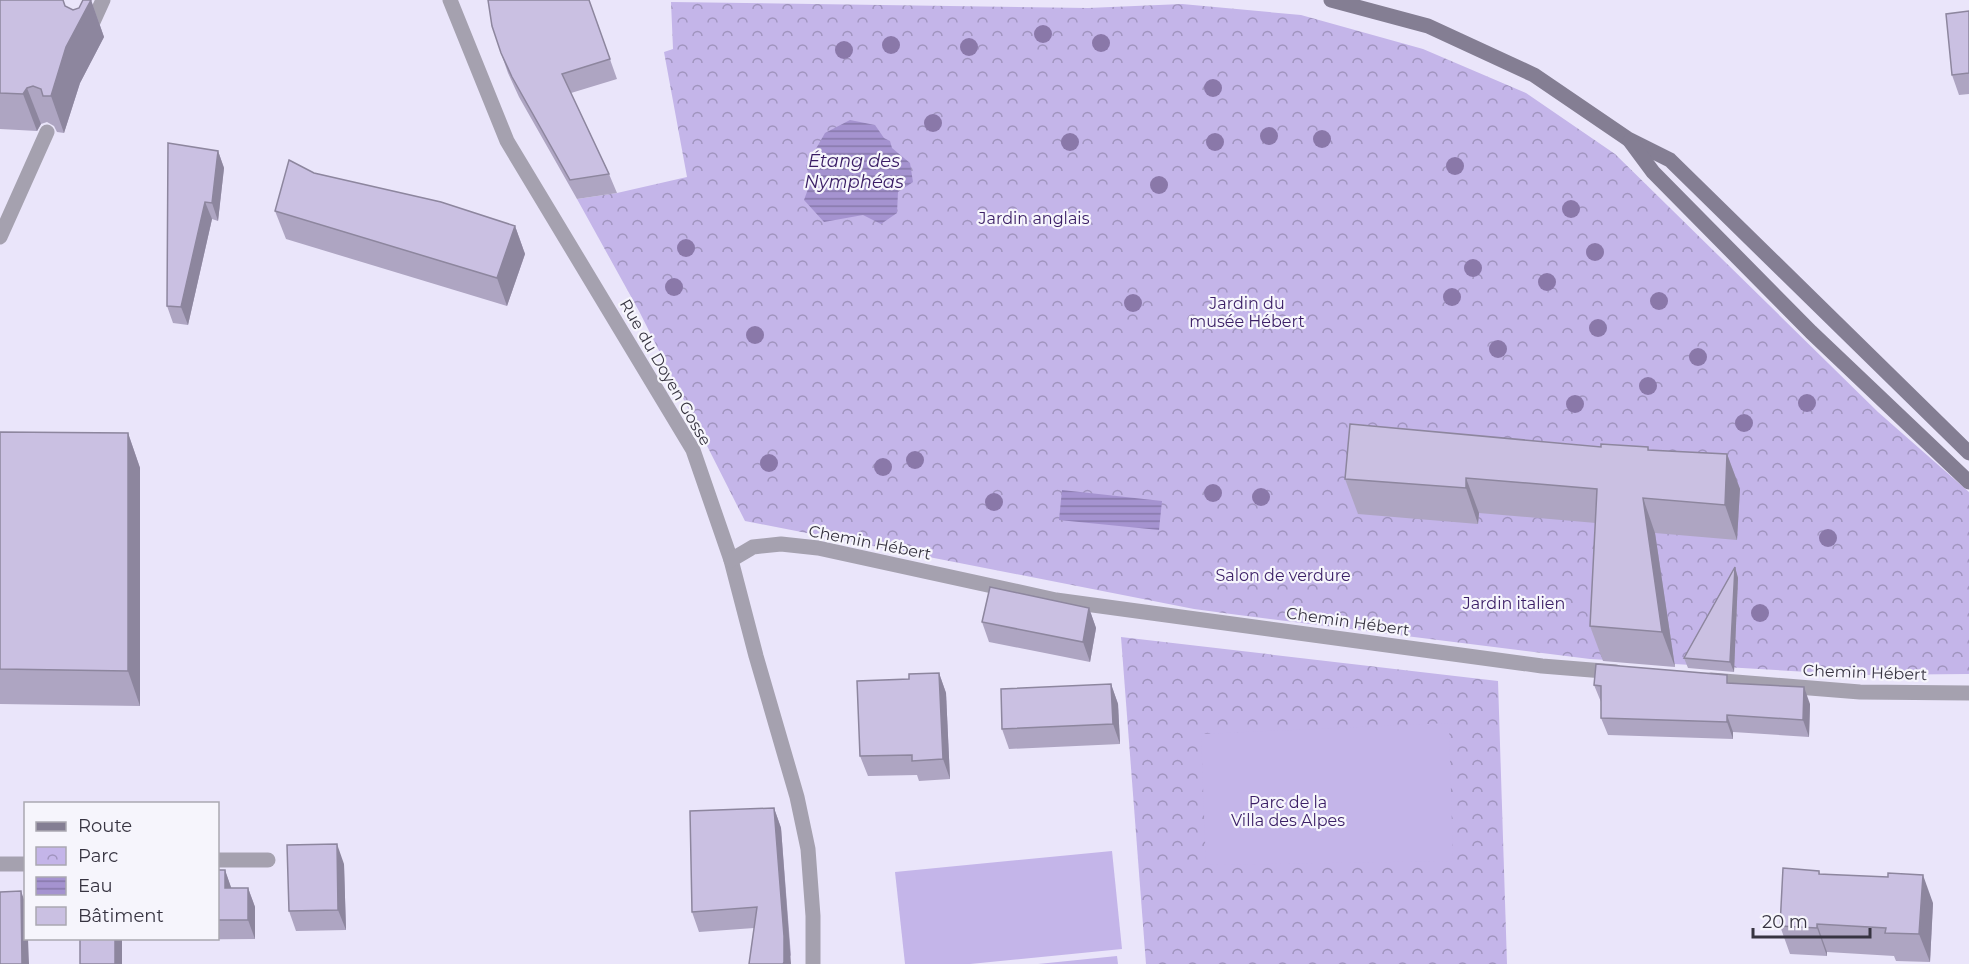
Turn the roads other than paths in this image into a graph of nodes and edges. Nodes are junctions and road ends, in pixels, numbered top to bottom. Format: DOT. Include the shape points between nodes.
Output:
graph roads {
  1 [pos="103,0"];
  2 [pos="450,0"];
  3 [pos="1331,0"];
  4 [pos="86,37"];
  5 [pos="47,132"];
  6 [pos="1628,139"];
  7 [pos="0,237"];
  8 [pos="1969,453"];
  9 [pos="1969,482"];
  10 [pos="731,560"];
  11 [pos="1626,673"];
  12 [pos="1696,679"];
  13 [pos="1969,693"];
  14 [pos="219,860"];
  15 [pos="268,860"];
  16 [pos="0,864"];
  17 [pos="24,864"];
  18 [pos="813,964"];
  1 -- 4 [label="street"];
  2 -- 10 [label="street, Rue du Doyen Gosse" via="507,141 693,450"];
  3 -- 6 [label="street" via="1428,26 1534,75"];
  5 -- 7 [label="street"];
  6 -- 8 [label="street" via="1670,160"];
  6 -- 9 [label="street" via="1653,172 1786,307"];
  10 -- 11 [label="street, Chemin Hébert" via="753,547 781,544 818,548 1056,600 1542,666"];
  10 -- 18 [label="street, Rue du Doyen Gosse" via="808,849"];
  12 -- 13 [label="street, Chemin Hébert" via="1860,692"];
  14 -- 15 [label="street"];
  16 -- 17 [label="street"];
}
